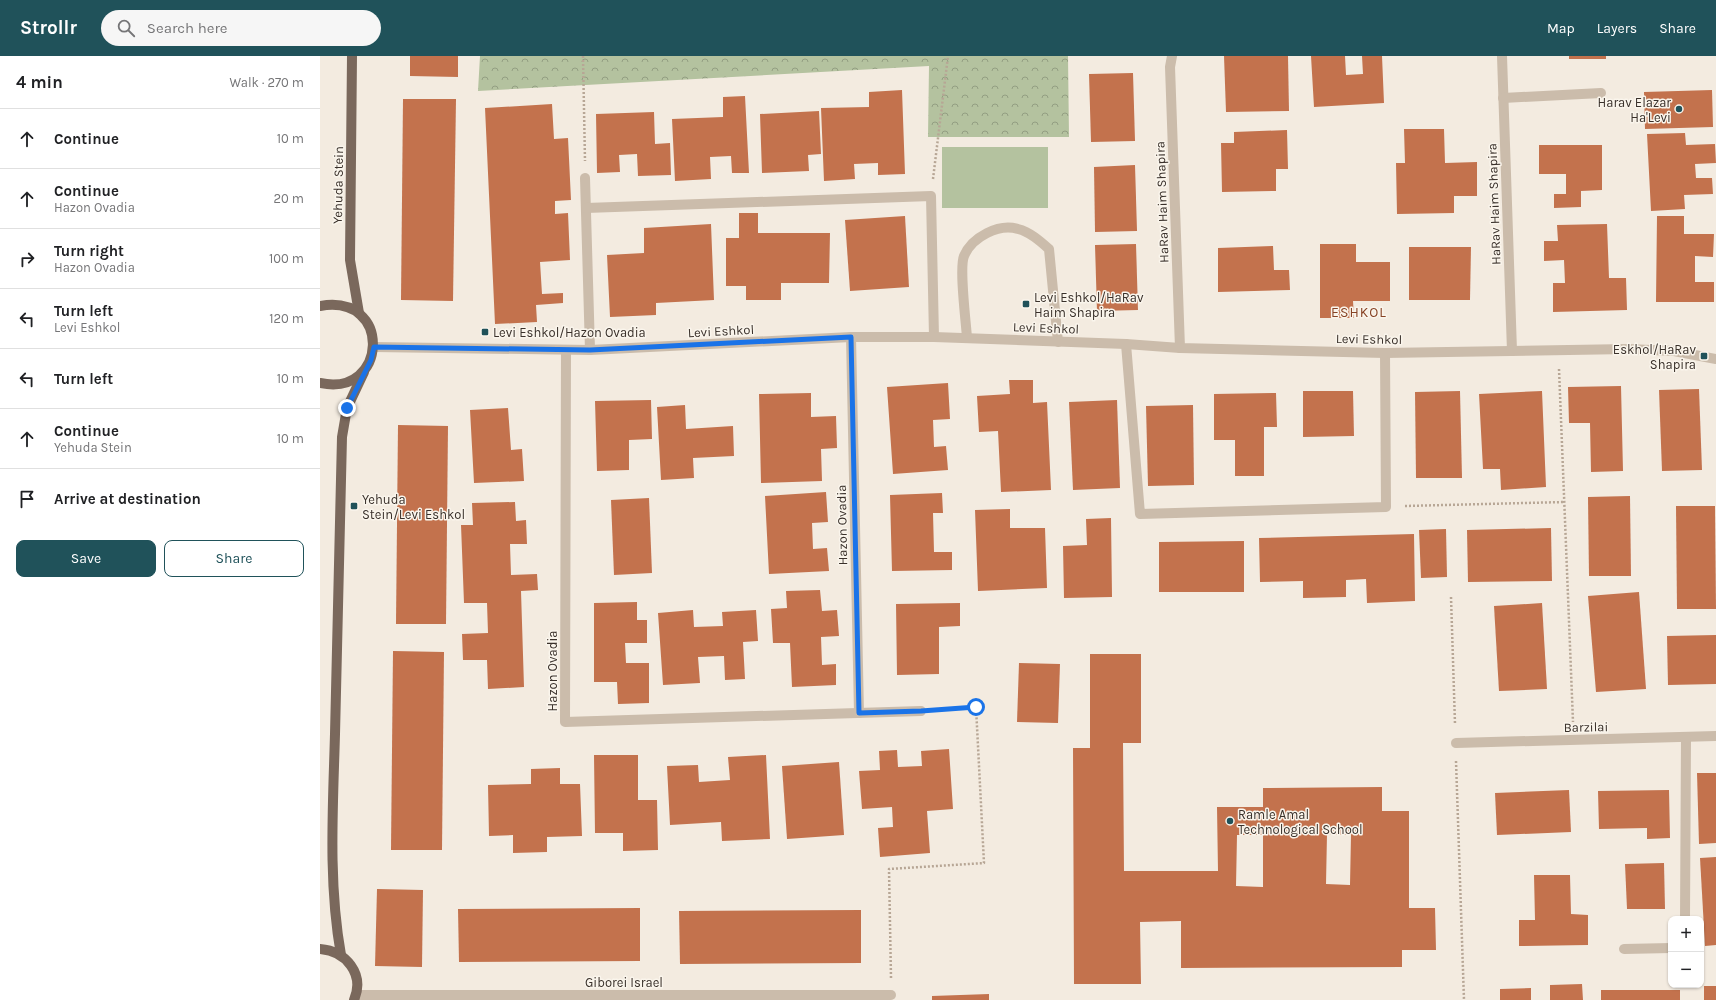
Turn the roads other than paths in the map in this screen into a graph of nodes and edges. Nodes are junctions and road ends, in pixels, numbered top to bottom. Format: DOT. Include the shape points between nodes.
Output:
graph roads {
  1 [pos="352,56"];
  2 [pos="1172,56"];
  3 [pos="1502,56"];
  4 [pos="1601,93"];
  5 [pos="1503,98"];
  6 [pos="585,178"];
  7 [pos="586,208"];
  8 [pos="320,306"];
  9 [pos="359,312"];
  10 [pos="851,337"];
  11 [pos="934,337"];
  12 [pos="967,338"];
  13 [pos="1058,342"];
  14 [pos="1126,344"];
  15 [pos="374,347"];
  16 [pos="1180,348"];
  17 [pos="566,350"];
  18 [pos="590,350"];
  19 [pos="1512,351"];
  20 [pos="1386,353"];
  21 [pos="1716,359"];
  22 [pos="364,372"];
  23 [pos="320,383"];
  24 [pos="921,711"];
  25 [pos="859,713"];
  26 [pos="1716,736"];
  27 [pos="1686,737"];
  28 [pos="1456,742"];
  29 [pos="1685,916"];
  30 [pos="1668,948"];
  31 [pos="320,949"];
  32 [pos="1624,949"];
  33 [pos="341,955"];
  34 [pos="891,995"];
  35 [pos="355,997"];
  1 -- 9 [label="main road, Yehuda Stein" via="350,260"];
  2 -- 16 [label="street, HaRav Haim Shapira" via="1170,66"];
  3 -- 5 [label="street, HaRav Haim Shapira"];
  4 -- 5 [label="street"];
  5 -- 19 [label="street, HaRav Haim Shapira"];
  6 -- 7 [label="street"];
  7 -- 11 [label="street" via="931,196"];
  7 -- 18 [label="street"];
  8 -- 9 [label="main road" via="347,306"];
  9 -- 15 [label="main road" via="367,322"];
  10 -- 11 [label="street, Levi Eshkol"];
  10 -- 18 [label="street, Levi Eshkol"];
  10 -- 25 [label="street, Hazon Ovadia"];
  11 -- 12 [label="street, Levi Eshkol"];
  12 -- 13 [label="street, Levi Eshkol"];
  12 -- 13 [label="street" via="964,256 975,240 996,229 1018,229 1039,239 1049,249"];
  13 -- 14 [label="street, Levi Eshkol"];
  14 -- 16 [label="street, Levi Eshkol"];
  14 -- 20 [label="street" via="1140,514 1386,507"];
  15 -- 17 [label="street, Levi Eshkol"];
  15 -- 22 [label="main road" via="371,360"];
  16 -- 20 [label="street, Levi Eshkol"];
  17 -- 18 [label="street, Levi Eshkol"];
  17 -- 25 [label="street, Hazon Ovadia" via="565,722"];
  19 -- 20 [label="street, Levi Eshkol"];
  19 -- 21 [label="street, Levi Eshkol" via="1628,350 1674,352"];
  22 -- 23 [label="main road" via="343,384"];
  22 -- 33 [label="main road" via="347,408 342,437 333,825 336,929"];
  24 -- 25 [label="street, Hazon Ovadia"];
  26 -- 27 [label="street, Barzilai"];
  27 -- 28 [label="street, Barzilai"];
  27 -- 29 [label="street"];
  30 -- 32 [label="street"];
  31 -- 33 [label="main road"];
  33 -- 35 [label="main road" via="355,972"];
  34 -- 35 [label="street, Giborei Israel"];
}
